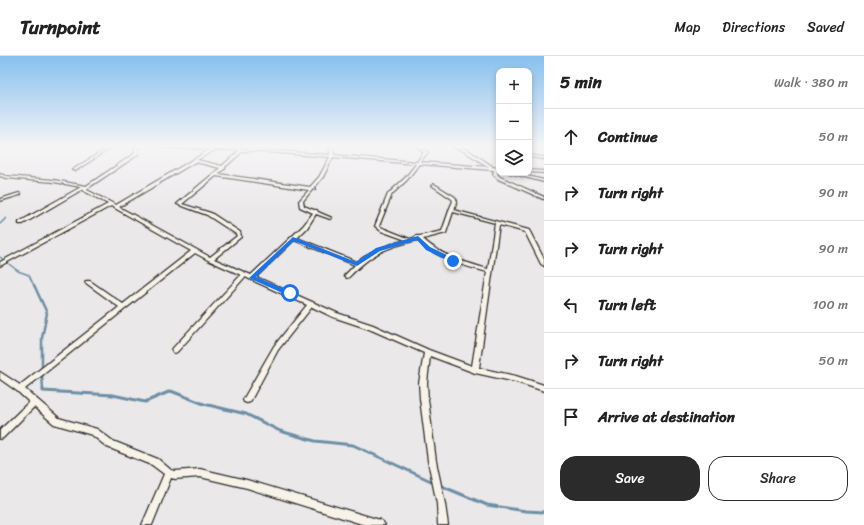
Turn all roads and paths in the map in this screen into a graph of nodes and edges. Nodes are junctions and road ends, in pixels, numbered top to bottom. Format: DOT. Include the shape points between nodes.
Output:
graph roads {
  1 [pos="495,168"];
  2 [pos="115,169"];
  3 [pos="182,169"];
  4 [pos="223,169"];
  5 [pos="325,169"];
  6 [pos="413,169"];
  7 [pos="532,171"];
  8 [pos="544,172"];
  9 [pos="0,175"];
  10 [pos="215,175"];
  11 [pos="522,176"];
  12 [pos="544,182"];
  13 [pos="434,185"];
  14 [pos="85,188"];
  15 [pos="313,189"];
  16 [pos="19,194"];
  17 [pos="544,198"];
  18 [pos="0,200"];
  19 [pos="114,206"];
  20 [pos="451,210"];
  21 [pos="316,211"];
  22 [pos="330,218"];
  23 [pos="21,223"];
  24 [pos="496,223"];
  25 [pos="293,238"];
  26 [pos="418,238"];
  27 [pos="409,239"];
  28 [pos="194,251"];
  29 [pos="210,259"];
  30 [pos="0,264"];
  31 [pos="357,264"];
  32 [pos="544,264"];
  33 [pos="488,271"];
  34 [pos="245,274"];
  35 [pos="347,276"];
  36 [pos="252,278"];
  37 [pos="88,282"];
  38 [pos="311,304"];
  39 [pos="123,307"];
  40 [pos="175,350"];
  41 [pos="427,352"];
  42 [pos="475,370"];
  43 [pos="0,374"];
  44 [pos="544,388"];
  45 [pos="20,389"];
  46 [pos="247,400"];
  47 [pos="34,402"];
  48 [pos="0,435"];
  49 [pos="169,473"];
  50 [pos="147,525"];
  51 [pos="380,525"];
  52 [pos="444,525"];
  1 -- 17 [label="street" via="495,174 499,178"];
  2 -- 14 [label="street"];
  3 -- 19 [label="street"];
  4 -- 10 [label="street"];
  5 -- 15 [label="street"];
  6 -- 27 [label="street" via="390,194 377,226"];
  7 -- 8 [label="street"];
  9 -- 14 [label="street" via="54,181"];
  10 -- 15 [label="street"];
  10 -- 29 [label="street" via="179,204 209,214 238,233 238,238"];
  11 -- 12 [label="street"];
  13 -- 20 [label="street" via="454,198"];
  14 -- 19 [label="street" via="86,191"];
  14 -- 23 [label="street"];
  15 -- 21 [label="street" via="301,204 302,207"];
  16 -- 18 [label="street"];
  19 -- 28 [label="street"];
  19 -- 30 [label="street"];
  20 -- 24 [label="street"];
  20 -- 26 [label="street" via="444,232"];
  21 -- 22 [label="street"];
  21 -- 25 [label="street" via="305,227"];
  24 -- 32 [label="street" via="527,231"];
  24 -- 33 [label="street"];
  25 -- 31 [label="street"];
  25 -- 36 [label="street"];
  26 -- 27 [label="street"];
  26 -- 33 [label="street" via="441,256"];
  27 -- 31 [label="street" via="378,249"];
  28 -- 29 [label="street"];
  28 -- 39 [label="street"];
  29 -- 34 [label="street"];
  31 -- 35 [label="street"];
  33 -- 42 [label="street"];
  34 -- 36 [label="street"];
  34 -- 40 [label="street"];
  36 -- 38 [label="street"];
  37 -- 39 [label="street"];
  38 -- 41 [label="street" via="392,335"];
  38 -- 46 [label="street" via="276,348"];
  39 -- 45 [label="street"];
  41 -- 42 [label="street"];
  41 -- 52 [label="street" via="423,383 432,462"];
  42 -- 44 [label="street"];
  43 -- 45 [label="street"];
  45 -- 47 [label="street"];
  47 -- 48 [label="street"];
  47 -- 49 [label="street" via="57,422 94,432 110,444 155,462"];
  49 -- 50 [label="street"];
  49 -- 51 [label="street" via="200,473 247,484"];
}
